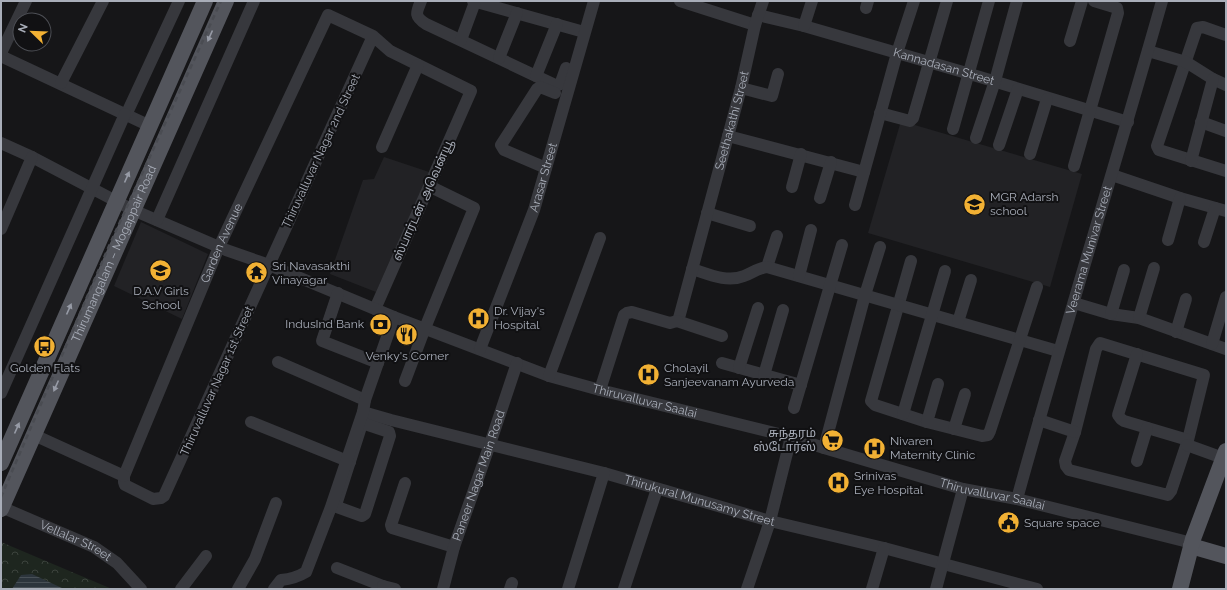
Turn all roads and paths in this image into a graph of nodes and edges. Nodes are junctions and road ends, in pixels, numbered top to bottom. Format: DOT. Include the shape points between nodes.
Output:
graph roads {
  1 [pos="26,1"];
  2 [pos="103,1"];
  3 [pos="179,1"];
  4 [pos="205,1"];
  5 [pos="226,1"];
  6 [pos="254,1"];
  7 [pos="420,1"];
  8 [pos="474,1"];
  9 [pos="680,1"];
  10 [pos="762,1"];
  11 [pos="812,1"];
  12 [pos="914,1"];
  13 [pos="947,1"];
  14 [pos="989,1"];
  15 [pos="1017,1"];
  16 [pos="1082,1"];
  17 [pos="1094,1"];
  18 [pos="1162,1"];
  19 [pos="589,3"];
  20 [pos="708,6"];
  21 [pos="517,13"];
  22 [pos="756,20"];
  23 [pos="557,24"];
  24 [pos="804,26"];
  25 [pos="581,32"];
  26 [pos="1226,35"];
  27 [pos="374,36"];
  28 [pos="461,40"];
  29 [pos="1070,41"];
  30 [pos="1148,51"];
  31 [pos="897,53"];
  32 [pos="499,58"];
  33 [pos="1186,62"];
  34 [pos="929,63"];
  35 [pos="418,65"];
  36 [pos="778,74"];
  37 [pos="970,74"];
  38 [pos="536,76"];
  39 [pos="1213,79"];
  40 [pos="995,82"];
  41 [pos="61,83"];
  42 [pos="1226,85"];
  43 [pos="741,88"];
  44 [pos="1018,89"];
  45 [pos="566,96"];
  46 [pos="1047,98"];
  47 [pos="1090,111"];
  48 [pos="880,113"];
  49 [pos="125,115"];
  50 [pos="1128,122"];
  51 [pos="1201,122"];
  52 [pos="150,126"];
  53 [pos="953,129"];
  54 [pos="1226,130"];
  55 [pos="728,136"];
  56 [pos="976,138"];
  57 [pos="1,143"];
  58 [pos="999,145"];
  59 [pos="382,146"];
  60 [pos="801,154"];
  61 [pos="1030,154"];
  62 [pos="32,157"];
  63 [pos="1191,161"];
  64 [pos="831,162"];
  65 [pos="1074,166"];
  66 [pos="546,168"];
  67 [pos="1226,171"];
  68 [pos="864,172"];
  69 [pos="1112,175"];
  70 [pos="429,186"];
  71 [pos="792,187"];
  72 [pos="92,188"];
  73 [pos="820,198"];
  74 [pos="1180,198"];
  75 [pos="116,202"];
  76 [pos="855,205"];
  77 [pos="133,210"];
  78 [pos="1220,210"];
  79 [pos="707,213"];
  80 [pos="157,220"];
  81 [pos="2,225"];
  82 [pos="750,226"];
  83 [pos="811,230"];
  84 [pos="778,236"];
  85 [pos="600,238"];
  86 [pos="1168,240"];
  87 [pos="1204,242"];
  88 [pos="842,245"];
  89 [pos="219,247"];
  90 [pos="880,247"];
  91 [pos="911,261"];
  92 [pos="269,265"];
  93 [pos="767,267"];
  94 [pos="1154,268"];
  95 [pos="692,269"];
  96 [pos="1124,270"];
  97 [pos="945,271"];
  98 [pos="799,276"];
  99 [pos="971,280"];
  100 [pos="830,285"];
  101 [pos="1037,287"];
  102 [pos="338,293"];
  103 [pos="865,295"];
  104 [pos="1226,297"];
  105 [pos="1186,299"];
  106 [pos="1074,303"];
  107 [pos="899,305"];
  108 [pos="375,308"];
  109 [pos="758,308"];
  110 [pos="783,310"];
  111 [pos="1111,314"];
  112 [pos="932,315"];
  113 [pos="394,317"];
  114 [pos="1139,318"];
  115 [pos="677,321"];
  116 [pos="958,322"];
  117 [pos="425,328"];
  118 [pos="1176,332"];
  119 [pos="722,336"];
  120 [pos="1020,340"];
  121 [pos="1212,344"];
  122 [pos="480,349"];
  123 [pos="1226,349"];
  124 [pos="1058,351"];
  125 [pos="1137,354"];
  126 [pos="278,362"];
  127 [pos="378,363"];
  128 [pos="517,363"];
  129 [pos="722,363"];
  130 [pos="739,368"];
  131 [pos="764,375"];
  132 [pos="549,376"];
  133 [pos="405,381"];
  134 [pos="938,384"];
  135 [pos="801,385"];
  136 [pos="600,390"];
  137 [pos="1,393"];
  138 [pos="965,394"];
  139 [pos="364,406"];
  140 [pos="794,408"];
  141 [pos="903,414"];
  142 [pos="1039,420"];
  143 [pos="251,422"];
  144 [pos="927,422"];
  145 [pos="381,424"];
  146 [pos="1147,428"];
  147 [pos="954,429"];
  148 [pos="1074,432"];
  149 [pos="34,435"];
  150 [pos="791,437"];
  151 [pos="1188,443"];
  152 [pos="490,444"];
  153 [pos="824,448"];
  154 [pos="1225,454"];
  155 [pos="1137,461"];
  156 [pos="348,462"];
  157 [pos="1,463"];
  158 [pos="604,474"];
  159 [pos="124,476"];
  160 [pos="405,483"];
  161 [pos="963,489"];
  162 [pos="657,490"];
  163 [pos="1017,499"];
  164 [pos="276,504"];
  165 [pos="1,508"];
  166 [pos="770,521"];
  167 [pos="1192,543"];
  168 [pos="454,547"];
  169 [pos="884,548"];
  170 [pos="1226,548"];
  171 [pos="206,556"];
  172 [pos="1226,556"];
  173 [pos="943,565"];
  174 [pos="337,568"];
  175 [pos="383,587"];
  176 [pos="141,589"];
  177 [pos="181,589"];
  178 [pos="238,589"];
  179 [pos="274,589"];
  180 [pos="395,589"];
  181 [pos="443,589"];
  182 [pos="568,589"];
  183 [pos="624,589"];
  184 [pos="747,589"];
  185 [pos="872,589"];
  186 [pos="936,589"];
  187 [pos="1037,589"];
  188 [pos="1180,589"];
  1 -- 41 [label="street" via="1,54"];
  2 -- 41 [label="street"];
  3 -- 49 [label="street"];
  4 -- 52 [label="main road, Thirumangalam – Mogappair Road"];
  5 -- 77 [label="main road, Thirumangalam – Mogappair Road, one-way"];
  6 -- 80 [label="street"];
  7 -- 28 [label="street" via="418,19"];
  8 -- 21 [label="street"];
  8 -- 28 [label="street"];
  9 -- 20 [label="street, Kannadasan Street"];
  10 -- 22 [label="street, Seethakathi Street"];
  11 -- 24 [label="street"];
  12 -- 31 [label="street"];
  13 -- 34 [label="street"];
  14 -- 37 [label="street"];
  15 -- 40 [label="street"];
  16 -- 29 [label="street"];
  17 -- 47 [label="street" via="1117,8 1118,13"];
  18 -- 30 [label="street, Veerama Munivar Street"];
  19 -- 25 [label="street, Arasar Street"];
  20 -- 22 [label="street, Kannadasan Street"];
  21 -- 23 [label="street"];
  21 -- 32 [label="street"];
  22 -- 24 [label="street, Kannadasan Street"];
  22 -- 43 [label="street, Seethakathi Street"];
  23 -- 25 [label="street"];
  23 -- 38 [label="street"];
  24 -- 31 [label="street, Kannadasan Street"];
  25 -- 38 [label="street" via="559,85"];
  25 -- 45 [label="street, Arasar Street"];
  26 -- 33 [label="street" via="1202,27 1197,28"];
  27 -- 35 [label="street" via="390,51"];
  27 -- 89 [label="street, Garden Avenue" via="328,15"];
  27 -- 92 [label="street, Thiruvalluvar Nagar 2nd Street"];
  28 -- 32 [label="street"];
  30 -- 33 [label="street"];
  30 -- 50 [label="street, Veerama Munivar Street"];
  31 -- 34 [label="street, Kannadasan Street"];
  31 -- 48 [label="street"];
  32 -- 38 [label="street"];
  33 -- 39 [label="street"];
  33 -- 63 [label="street" via="1157,146 1159,150"];
  34 -- 37 [label="street, Kannadasan Street"];
  34 -- 48 [label="street" via="912,120"];
  35 -- 59 [label="street"];
  35 -- 70 [label="street, ஸ்பார்டன் அவென்யூ" via="471,91"];
  36 -- 43 [label="street" via="772,96"];
  37 -- 40 [label="street, Kannadasan Street"];
  37 -- 53 [label="street"];
  39 -- 42 [label="street"];
  39 -- 51 [label="street"];
  40 -- 44 [label="street, Kannadasan Street"];
  40 -- 56 [label="street"];
  41 -- 49 [label="street"];
  43 -- 55 [label="street, Seethakathi Street"];
  44 -- 46 [label="street, Kannadasan Street"];
  44 -- 58 [label="street"];
  45 -- 66 [label="street, Arasar Street"];
  45 -- 66 [label="street" via="540,87 537,89 502,145 504,150"];
  46 -- 47 [label="street, Kannadasan Street"];
  46 -- 61 [label="street"];
  47 -- 50 [label="street, Kannadasan Street"];
  47 -- 65 [label="street"];
  48 -- 68 [label="street"];
  49 -- 52 [label="street"];
  49 -- 72 [label="street"];
  50 -- 69 [label="street, Veerama Munivar Street"];
  51 -- 54 [label="street"];
  51 -- 63 [label="street"];
  75 -- 52 [label="main road, Thirumangalam – Mogappair Road, one-way"];
  55 -- 60 [label="street"];
  55 -- 79 [label="street, Seethakathi Street"];
  57 -- 62 [label="street, Thiruvalluvar Saalai"];
  60 -- 64 [label="street"];
  60 -- 71 [label="street"];
  62 -- 72 [label="street, Thiruvalluvar Saalai"];
  62 -- 81 [label="street"];
  63 -- 67 [label="street"];
  64 -- 68 [label="street"];
  64 -- 73 [label="street"];
  66 -- 122 [label="street, Arasar Street" via="534,210"];
  68 -- 76 [label="street"];
  69 -- 74 [label="street"];
  69 -- 106 [label="street, Veerama Munivar Street"];
  70 -- 108 [label="street, ஸ்பார்டன் அவென்யூ"];
  70 -- 117 [label="street" via="474,208"];
  72 -- 75 [label="street, Thiruvalluvar Saalai"];
  72 -- 137 [label="street"];
  74 -- 78 [label="street"];
  74 -- 86 [label="street"];
  75 -- 77 [label="street, Thiruvalluvar Saalai"];
  157 -- 75 [label="main road, Thirumangalam – Mogappair Road, one-way"];
  77 -- 80 [label="street, Thiruvalluvar Saalai"];
  77 -- 149 [label="main road, Thirumangalam – Mogappair Road, one-way"];
  78 -- 87 [label="street"];
  79 -- 82 [label="street"];
  79 -- 95 [label="street, Seethakathi Street"];
  80 -- 89 [label="street, Thiruvalluvar Saalai"];
  83 -- 98 [label="street"];
  84 -- 93 [label="street"];
  85 -- 132 [label="street"];
  88 -- 100 [label="street"];
  89 -- 92 [label="street, Thiruvalluvar Saalai"];
  89 -- 159 [label="street, Garden Avenue"];
  90 -- 103 [label="street"];
  91 -- 107 [label="street"];
  92 -- 102 [label="street, Thiruvalluvar Saalai"];
  92 -- 159 [label="street, Thiruvalluvar Nagar 1st Street" via="164,496 154,499 128,488"];
  93 -- 95 [label="street" via="734,279"];
  93 -- 98 [label="street"];
  94 -- 114 [label="street"];
  95 -- 115 [label="street, Seethakathi Street"];
  96 -- 111 [label="street"];
  97 -- 112 [label="street"];
  98 -- 100 [label="street"];
  99 -- 116 [label="street"];
  100 -- 103 [label="street"];
  100 -- 135 [label="street"];
  101 -- 120 [label="street"];
  102 -- 108 [label="street, Thiruvalluvar Saalai"];
  102 -- 127 [label="street" via="322,341"];
  103 -- 107 [label="street"];
  103 -- 153 [label="street"];
  104 -- 121 [label="street"];
  105 -- 118 [label="street"];
  106 -- 111 [label="street"];
  106 -- 124 [label="street, Veerama Munivar Street"];
  107 -- 112 [label="street"];
  107 -- 141 [label="street" via="871,401 875,405"];
  108 -- 113 [label="street, Thiruvalluvar Saalai"];
  109 -- 130 [label="street"];
  110 -- 131 [label="street"];
  111 -- 114 [label="street"];
  112 -- 116 [label="street"];
  112 -- 141 [label="street"];
  113 -- 117 [label="street, Thiruvalluvar Saalai"];
  113 -- 127 [label="street"];
  114 -- 118 [label="street"];
  115 -- 119 [label="street"];
  115 -- 136 [label="street" via="670,323 632,312 624,315"];
  116 -- 120 [label="street"];
  117 -- 122 [label="street, Thiruvalluvar Saalai"];
  117 -- 133 [label="street"];
  118 -- 121 [label="street"];
  120 -- 124 [label="street"];
  120 -- 147 [label="street" via="988,435 982,436"];
  121 -- 123 [label="street"];
  122 -- 128 [label="street, Thiruvalluvar Saalai"];
  124 -- 142 [label="street, Veerama Munivar Street"];
  125 -- 146 [label="street" via="1118,415 1124,421"];
  125 -- 148 [label="street" via="1103,343 1097,346"];
  125 -- 151 [label="street" via="1204,375"];
  126 -- 139 [label="street, Thirukural Munusamy Street"];
  127 -- 139 [label="street"];
  128 -- 132 [label="street, Thiruvalluvar Saalai"];
  128 -- 152 [label="street, Paneer Nagar Main Road"];
  129 -- 130 [label="street"];
  130 -- 131 [label="street"];
  131 -- 135 [label="street"];
  132 -- 136 [label="street, Thiruvalluvar Saalai"];
  134 -- 144 [label="street"];
  135 -- 140 [label="street"];
  136 -- 150 [label="street, Thiruvalluvar Saalai"];
  138 -- 147 [label="street"];
  139 -- 145 [label="street, Thirukural Munusamy Street"];
  139 -- 156 [label="street"];
  141 -- 144 [label="street"];
  142 -- 148 [label="street"];
  142 -- 163 [label="street, Veerama Munivar Street"];
  143 -- 156 [label="street"];
  144 -- 147 [label="street"];
  145 -- 152 [label="street, Thirukural Munusamy Street"];
  145 -- 156 [label="street" via="362,426"];
  145 -- 156 [label="street" via="390,436 364,516 336,506"];
  146 -- 151 [label="street"];
  146 -- 155 [label="street"];
  148 -- 151 [label="street" via="1065,461 1069,470 1166,495 1171,491"];
  149 -- 159 [label="street"];
  149 -- 165 [label="main road, Thirumangalam – Mogappair Road"];
  150 -- 153 [label="street, Thiruvalluvar Saalai"];
  150 -- 166 [label="street"];
  151 -- 154 [label="street"];
  152 -- 158 [label="street, Thirukural Munusamy Street"];
  152 -- 168 [label="street, Paneer Nagar Main Road"];
  153 -- 161 [label="street, Thiruvalluvar Saalai"];
  154 -- 167 [label="main road"];
  156 -- 179 [label="street" via="306,572 281,580"];
  158 -- 162 [label="street, Thirukural Munusamy Street"];
  158 -- 182 [label="street"];
  160 -- 168 [label="street" via="391,525 394,529"];
  161 -- 163 [label="street, Thiruvalluvar Saalai"];
  161 -- 173 [label="street"];
  162 -- 166 [label="street, Thirukural Munusamy Street"];
  162 -- 183 [label="street"];
  163 -- 167 [label="street, Thiruvalluvar Saalai"];
  164 -- 178 [label="street" via="255,559"];
  165 -- 176 [label="street, Vellalar Street" via="94,547 117,563"];
  166 -- 169 [label="street, Thirukural Munusamy Street"];
  166 -- 184 [label="street"];
  167 -- 170 [label="main road, Thiruvalluvar Saalai"];
  167 -- 172 [label="main road, Thiruvalluvar Saalai"];
  167 -- 188 [label="main road"];
  168 -- 181 [label="street, Paneer Nagar Main Road"];
  169 -- 173 [label="street, Thirukural Munusamy Street"];
  169 -- 185 [label="street"];
  171 -- 177 [label="street"];
  173 -- 186 [label="street"];
  173 -- 187 [label="street, Thirukural Munusamy Street"];
  174 -- 175 [label="street"];
  175 -- 180 [label="street"];
}
